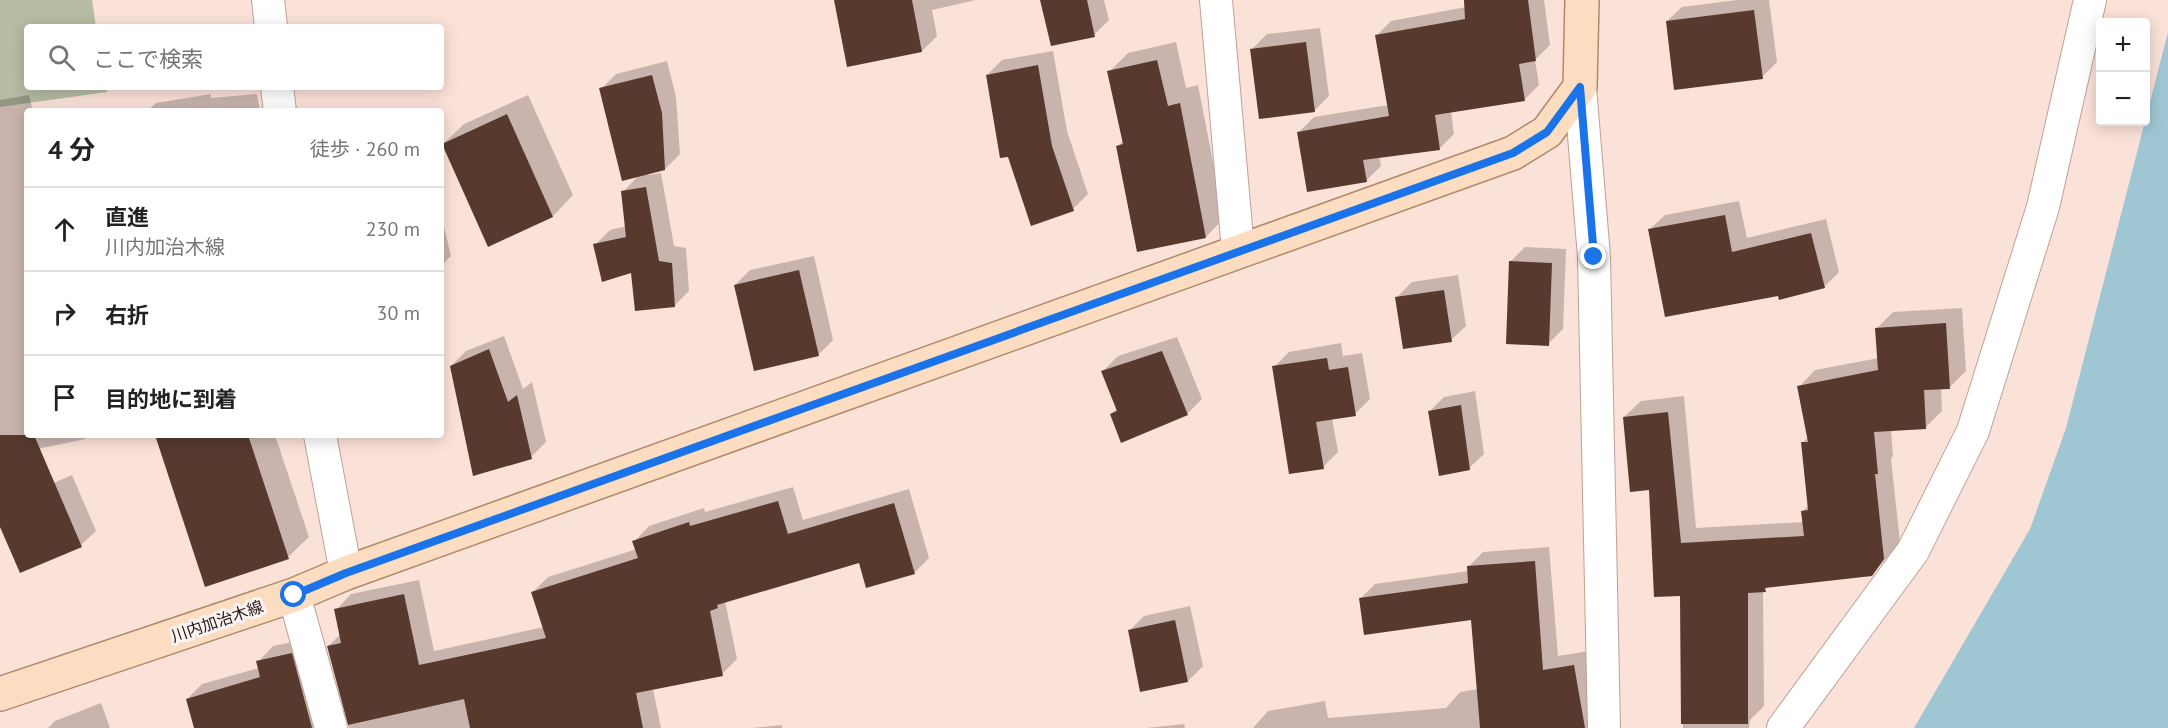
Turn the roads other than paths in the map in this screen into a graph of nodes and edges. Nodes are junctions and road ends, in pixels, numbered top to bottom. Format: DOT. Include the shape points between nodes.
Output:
graph roads {
  1 [pos="268,0"];
  2 [pos="1216,0"];
  3 [pos="1582,0"];
  4 [pos="2090,0"];
  5 [pos="271,24"];
  6 [pos="1580,87"];
  7 [pos="277,90"];
  8 [pos="280,108"];
  9 [pos="1238,250"];
  10 [pos="321,438"];
  11 [pos="346,573"];
  12 [pos="294,595"];
  13 [pos="0,694"];
  14 [pos="331,728"];
  15 [pos="1604,728"];
  16 [pos="1782,728"];
  1 -- 5 [label="street"];
  2 -- 9 [label="street"];
  3 -- 6 [label="main road"];
  4 -- 16 [label="street" via="2043,207 1973,431 1913,551"];
  6 -- 9 [label="main road, 川内加治木線" via="1547,132 1513,153"];
  6 -- 15 [label="street" via="1594,257"];
  7 -- 8 [label="street"];
  9 -- 11 [label="main road, 川内加治木線"];
  10 -- 11 [label="street"];
  11 -- 12 [label="main road, 川内加治木線"];
  12 -- 13 [label="main road, 川内加治木線"];
  12 -- 14 [label="street"];
}
